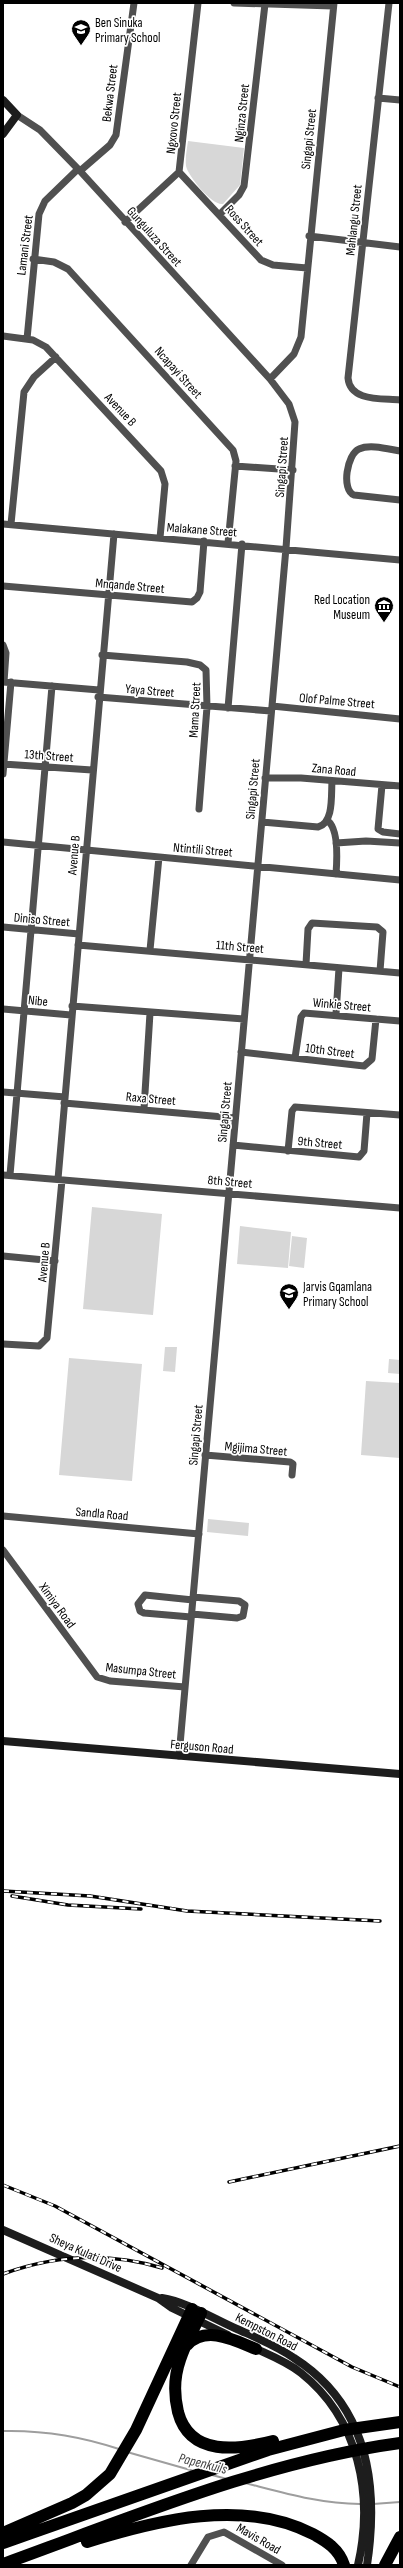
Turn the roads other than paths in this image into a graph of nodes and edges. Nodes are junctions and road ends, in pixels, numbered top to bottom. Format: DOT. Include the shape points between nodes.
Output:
graph roads {
  1 [pos="134,3"];
  2 [pos="198,3"];
  3 [pos="234,3"];
  4 [pos="389,3"];
  5 [pos="265,4"];
  6 [pos="334,5"];
  7 [pos="378,98"];
  8 [pos="3,100"];
  9 [pos="400,100"];
  10 [pos="17,115"];
  11 [pos="3,134"];
  12 [pos="79,170"];
  13 [pos="179,172"];
  14 [pos="219,215"];
  15 [pos="126,222"];
  16 [pos="310,236"];
  17 [pos="362,242"];
  18 [pos="400,247"];
  19 [pos="33,259"];
  20 [pos="307,268"];
  21 [pos="3,336"];
  22 [pos="27,339"];
  23 [pos="56,357"];
  24 [pos="270,379"];
  25 [pos="400,400"];
  26 [pos="400,451"];
  27 [pos="235,466"];
  28 [pos="293,470"];
  29 [pos="400,500"];
  30 [pos="3,524"];
  31 [pos="11,524"];
  32 [pos="114,534"];
  33 [pos="160,538"];
  34 [pos="204,541"];
  35 [pos="228,543"];
  36 [pos="242,544"];
  37 [pos="286,548"];
  38 [pos="400,560"];
  39 [pos="3,586"];
  40 [pos="108,595"];
  41 [pos="3,646"];
  42 [pos="102,655"];
  43 [pos="6,682"];
  44 [pos="52,686"];
  45 [pos="98,693"];
  46 [pos="207,707"];
  47 [pos="228,708"];
  48 [pos="271,709"];
  49 [pos="400,718"];
  50 [pos="3,764"];
  51 [pos="45,766"];
  52 [pos="92,770"];
  53 [pos="3,774"];
  54 [pos="265,778"];
  55 [pos="332,781"];
  56 [pos="382,785"];
  57 [pos="400,786"];
  58 [pos="199,809"];
  59 [pos="328,821"];
  60 [pos="262,822"];
  61 [pos="400,834"];
  62 [pos="3,842"];
  63 [pos="400,843"];
  64 [pos="336,844"];
  65 [pos="39,845"];
  66 [pos="86,850"];
  67 [pos="159,857"];
  68 [pos="257,866"];
  69 [pos="336,874"];
  70 [pos="400,880"];
  71 [pos="3,927"];
  72 [pos="30,930"];
  73 [pos="79,934"];
  74 [pos="78,945"];
  75 [pos="150,950"];
  76 [pos="249,958"];
  77 [pos="306,964"];
  78 [pos="339,968"];
  79 [pos="380,971"];
  80 [pos="400,973"];
  81 [pos="72,1006"];
  82 [pos="3,1010"];
  83 [pos="25,1011"];
  84 [pos="150,1012"];
  85 [pos="336,1014"];
  86 [pos="71,1015"];
  87 [pos="244,1019"];
  88 [pos="376,1019"];
  89 [pos="400,1021"];
  90 [pos="241,1052"];
  91 [pos="295,1058"];
  92 [pos="3,1092"];
  93 [pos="17,1093"];
  94 [pos="64,1100"];
  95 [pos="144,1109"];
  96 [pos="367,1113"];
  97 [pos="400,1115"];
  98 [pos="236,1118"];
  99 [pos="233,1145"];
  100 [pos="288,1151"];
  101 [pos="7,1175"];
  102 [pos="60,1180"];
  103 [pos="229,1192"];
  104 [pos="400,1208"];
  105 [pos="3,1256"];
  106 [pos="55,1261"];
  107 [pos="3,1344"];
  108 [pos="206,1455"];
  109 [pos="292,1475"];
  110 [pos="3,1516"];
  111 [pos="199,1534"];
  112 [pos="3,1550"];
  113 [pos="193,1599"];
  114 [pos="192,1616"];
  115 [pos="94,1675"];
  116 [pos="185,1687"];
  117 [pos="3,1741"];
  118 [pos="178,1756"];
  119 [pos="400,1774"];
  120 [pos="3,2230"];
  121 [pos="195,2314"];
  122 [pos="184,2348"];
  123 [pos="256,2349"];
  124 [pos="336,2405"];
  125 [pos="400,2417"];
  126 [pos="400,2422"];
  127 [pos="400,2443"];
  128 [pos="3,2533"];
  129 [pos="400,2537"];
  130 [pos="3,2543"];
  131 [pos="3,2564"];
  132 [pos="280,2564"];
  133 [pos="12,2565"];
  134 [pos="191,2565"];
  135 [pos="344,2565"];
  136 [pos="358,2565"];
  137 [pos="368,2565"];
  138 [pos="385,2565"];
  1 -- 12 [label="street, Bekwa Street" via="116,136 110,145"];
  2 -- 13 [label="street, Ngxovo Street"];
  3 -- 5 [label="street"];
  4 -- 7 [label="street, Mahlangu Street"];
  5 -- 6 [label="street"];
  5 -- 14 [label="street, Nginza Street" via="245,179 240,195"];
  6 -- 16 [label="street, Singapi Street"];
  7 -- 9 [label="street"];
  7 -- 17 [label="street, Mahlangu Street"];
  8 -- 10 [label="main road"];
  10 -- 11 [label="main road"];
  10 -- 12 [label="street, Gunguluza Street" via="40,130"];
  12 -- 15 [label="street, Gunguluza Street"];
  12 -- 19 [label="street, Lamani Street" via="48,198 40,209"];
  13 -- 14 [label="street, Ross Street"];
  13 -- 15 [label="street, Ngxovo Street"];
  14 -- 20 [label="street, Ross Street" via="261,260 273,265"];
  15 -- 24 [label="street, Gunguluza Street"];
  16 -- 17 [label="street"];
  16 -- 20 [label="street, Singapi Street"];
  17 -- 18 [label="street"];
  17 -- 25 [label="street, Mahlangu Street" via="348,383 359,395"];
  19 -- 22 [label="street, Lamani Street"];
  19 -- 27 [label="street, Ncapayi Street" via="60,264 68,269 233,450"];
  20 -- 24 [label="street, Singapi Street" via="304,321 299,345 283,368"];
  21 -- 22 [label="street, Avenue B"];
  22 -- 23 [label="street, Avenue B" via="46,347"];
  23 -- 31 [label="street" via="34,377 24,392"];
  23 -- 33 [label="street, Avenue B" via="161,471 165,484"];
  24 -- 28 [label="street, Singapi Street" via="292,412 296,433"];
  26 -- 29 [label="street" via="369,447 357,449 350,457 346,485 354,495"];
  27 -- 28 [label="street"];
  27 -- 35 [label="street, Ncapayi Street"];
  28 -- 37 [label="street, Singapi Street"];
  30 -- 31 [label="street, Malakane Street"];
  31 -- 32 [label="street, Malakane Street"];
  32 -- 33 [label="street, Malakane Street"];
  32 -- 40 [label="street, Avenue B"];
  33 -- 34 [label="street, Malakane Street"];
  34 -- 35 [label="street, Malakane Street"];
  34 -- 40 [label="street, Mnqande Street" via="200,592 195,600 188,602"];
  35 -- 36 [label="street, Malakane Street"];
  36 -- 37 [label="street, Malakane Street"];
  36 -- 47 [label="street"];
  37 -- 38 [label="street, Malakane Street"];
  37 -- 48 [label="street, Singapi Street"];
  39 -- 40 [label="street, Mnqande Street"];
  40 -- 42 [label="street, Avenue B"];
  41 -- 43 [label="street" via="6,653"];
  42 -- 45 [label="street, Avenue B"];
  42 -- 46 [label="street, Mama Street" via="200,665 208,674"];
  43 -- 44 [label="street, Yaya Street"];
  43 -- 50 [label="street"];
  44 -- 45 [label="street, Yaya Street"];
  44 -- 51 [label="street"];
  45 -- 46 [label="street, Yaya Street"];
  45 -- 52 [label="street, Avenue B"];
  46 -- 47 [label="street, Yaya Street"];
  46 -- 58 [label="street, Mama Street"];
  47 -- 48 [label="street, Yaya Street"];
  48 -- 49 [label="street, Olof Palme Street"];
  48 -- 54 [label="street, Singapi Street"];
  50 -- 51 [label="street, 13th Street"];
  50 -- 53 [label="street"];
  51 -- 52 [label="street, 13th Street"];
  51 -- 65 [label="street"];
  52 -- 66 [label="street, Avenue B"];
  54 -- 55 [label="street, Zana Road"];
  54 -- 60 [label="street, Singapi Street"];
  55 -- 56 [label="street, Zana Road"];
  55 -- 59 [label="street"];
  56 -- 57 [label="street, Zana Road"];
  56 -- 61 [label="street" via="378,829"];
  59 -- 60 [label="street" via="318,827"];
  59 -- 64 [label="street"];
  60 -- 68 [label="street, Singapi Street"];
  62 -- 65 [label="street, Ntintili Street"];
  63 -- 64 [label="street" via="373,841"];
  64 -- 69 [label="street"];
  65 -- 66 [label="street, Ntintili Street"];
  65 -- 72 [label="street"];
  66 -- 67 [label="street, Ntintili Street"];
  66 -- 73 [label="street, Avenue B"];
  67 -- 68 [label="street, Ntintili Street"];
  67 -- 75 [label="street"];
  68 -- 69 [label="street, Ntintili Street"];
  68 -- 76 [label="street, Singapi Street"];
  69 -- 70 [label="street, Ntintili Street"];
  71 -- 72 [label="street, Diniso Street"];
  72 -- 73 [label="street, Diniso Street"];
  72 -- 83 [label="street"];
  73 -- 74 [label="street, Avenue B"];
  74 -- 75 [label="street, 11th Street"];
  74 -- 81 [label="street, Avenue B"];
  75 -- 76 [label="street, 11th Street"];
  76 -- 77 [label="street, 11th Street"];
  76 -- 87 [label="street, Singapi Street"];
  77 -- 78 [label="street, 11th Street"];
  77 -- 79 [label="street" via="308,929 312,923 377,927 383,932"];
  78 -- 79 [label="street, 11th Street"];
  78 -- 85 [label="street"];
  79 -- 80 [label="street, 11th Street"];
  81 -- 84 [label="street"];
  81 -- 86 [label="street, Avenue B"];
  82 -- 83 [label="street, Nibe"];
  83 -- 86 [label="street, Nibe"];
  83 -- 93 [label="street"];
  84 -- 87 [label="street"];
  84 -- 95 [label="street"];
  85 -- 88 [label="street, Winkie Street"];
  85 -- 91 [label="street, Winkie Street" via="302,1014"];
  86 -- 94 [label="street, Avenue B"];
  87 -- 90 [label="street, Singapi Street"];
  88 -- 89 [label="street, Winkie Street"];
  88 -- 91 [label="street, 10th Street" via="372,1060 367,1065"];
  90 -- 91 [label="street, 10th Street"];
  90 -- 98 [label="street, Singapi Street"];
  92 -- 93 [label="street"];
  93 -- 94 [label="street"];
  93 -- 101 [label="street"];
  94 -- 95 [label="street, Raxa Street"];
  94 -- 102 [label="street, Avenue B"];
  95 -- 98 [label="street, Raxa Street"];
  96 -- 97 [label="street"];
  96 -- 100 [label="street" via="295,1107 292,1111"];
  96 -- 100 [label="street, 9th Street" via="362,1156"];
  98 -- 99 [label="street, Singapi Street"];
  99 -- 100 [label="street, 9th Street"];
  99 -- 103 [label="street, Singapi Street"];
  101 -- 102 [label="street, 8th Street"];
  102 -- 103 [label="street, 8th Street"];
  102 -- 106 [label="street, Avenue B"];
  103 -- 104 [label="street, 8th Street"];
  103 -- 108 [label="street, Singapi Street"];
  105 -- 106 [label="street"];
  106 -- 107 [label="street, Avenue B" via="48,1331 43,1344 34,1347"];
  108 -- 109 [label="street, Mgijima Street" via="290,1462 293,1465"];
  108 -- 111 [label="street, Singapi Street"];
  110 -- 111 [label="street, Sandla Road"];
  111 -- 113 [label="street, Singapi Street"];
  112 -- 115 [label="street, Ximiya Road"];
  113 -- 114 [label="street, Singapi Street"];
  113 -- 114 [label="street" via="239,1601 245,1605 246,1612 237,1618"];
  113 -- 114 [label="street" via="145,1595 138,1604 140,1611 144,1613"];
  114 -- 116 [label="street, Singapi Street"];
  115 -- 116 [label="street, Masumpa Street" via="110,1681"];
  116 -- 118 [label="street, Singapi Street"];
  117 -- 118 [label="main road, Ferguson Road"];
  118 -- 119 [label="main road, Ferguson Road"];
  120 -- 121 [label="main road, Sheya Kulati Drive"];
  121 -- 122 [label="highway"];
  121 -- 123 [label="main road, Kempston Road"];
  121 -- 124 [label="main road, Kempston Road" via="295,2358 316,2375"];
  121 -- 128 [label="highway" via="136,2430 110,2474 76,2500"];
  122 -- 123 [label="highway" via="191,2341 206,2335 220,2336"];
  122 -- 125 [label="highway" via="176,2377 176,2404 187,2432 209,2446 239,2448"];
  123 -- 124 [label="main road, Kempston Road" via="300,2372"];
  124 -- 136 [label="main road, Kempston Road" via="361,2470 365,2511"];
  124 -- 137 [label="main road, Kempston Road" via="354,2427 368,2466 373,2510"];
  126 -- 130 [label="highway" via="344,2430 239,2459"];
  127 -- 131 [label="highway" via="343,2452 198,2493"];
  129 -- 138 [label="highway"];
  132 -- 134 [label="street, Mavis Road" via="224,2532 208,2537"];
  133 -- 135 [label="highway" via="129,2529 186,2518 232,2516 274,2520 305,2530 328,2542"];
}
